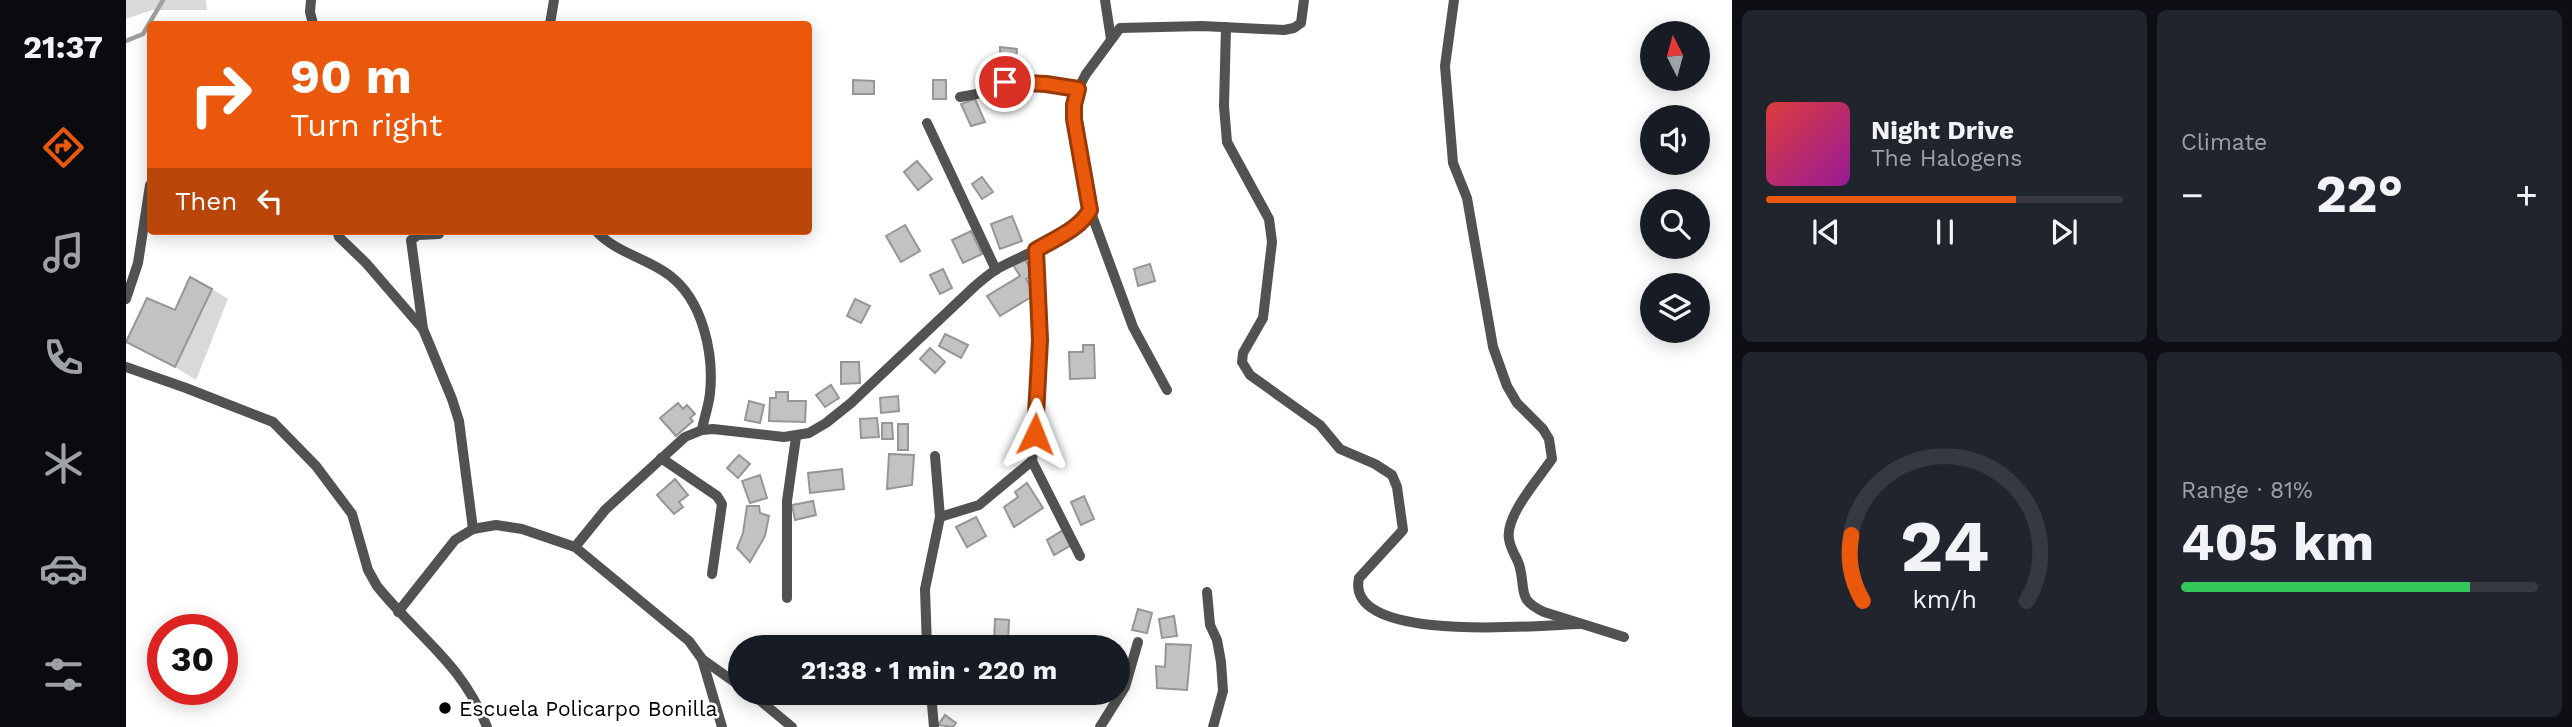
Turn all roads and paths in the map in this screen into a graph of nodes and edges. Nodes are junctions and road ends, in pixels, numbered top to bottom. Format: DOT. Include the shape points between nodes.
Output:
graph roads {
  1 [pos="311,0"];
  2 [pos="554,0"];
  3 [pos="1105,0"];
  4 [pos="1304,0"];
  5 [pos="1454,0"];
  6 [pos="312,21"];
  7 [pos="550,21"];
  8 [pos="1226,27"];
  9 [pos="1111,39"];
  10 [pos="1078,89"];
  11 [pos="960,97"];
  12 [pos="927,123"];
  13 [pos="147,204"];
  14 [pos="1090,210"];
  15 [pos="339,235"];
  16 [pos="418,235"];
  17 [pos="601,235"];
  18 [pos="1036,250"];
  19 [pos="996,270"];
  20 [pos="126,299"];
  21 [pos="423,329"];
  22 [pos="126,367"];
  23 [pos="1167,390"];
  24 [pos="702,430"];
  25 [pos="796,437"];
  26 [pos="935,456"];
  27 [pos="661,458"];
  28 [pos="1032,461"];
  29 [pos="940,517"];
  30 [pos="473,529"];
  31 [pos="575,547"];
  32 [pos="1080,556"];
  33 [pos="712,574"];
  34 [pos="1207,593"];
  35 [pos="787,598"];
  36 [pos="398,612"];
  37 [pos="1579,624"];
  38 [pos="927,635"];
  39 [pos="1623,637"];
  40 [pos="1138,642"];
  41 [pos="702,659"];
  42 [pos="728,677"];
  43 [pos="765,705"];
  44 [pos="932,705"];
  45 [pos="487,727"];
  46 [pos="722,727"];
  47 [pos="792,727"];
  48 [pos="934,727"];
  49 [pos="1100,727"];
  50 [pos="1213,727"];
  1 -- 6 [label="street"];
  2 -- 7 [label="street"];
  3 -- 9 [label="street"];
  4 -- 8 [label="street" via="1301,23 1294,28"];
  5 -- 37 [label="street" via="1445,66 1452,163 1467,198 1493,347 1507,386 1543,429 1552,450 1552,459 1514,514 1508,528 1510,547 1520,564 1521,589 1531,606"];
  8 -- 9 [label="street" via="1133,26 1120,29"];
  8 -- 37 [label="street" via="1227,142 1269,219 1272,242 1263,318 1242,362 1250,376 1320,425 1340,449 1392,475 1403,530 1359,578 1360,596 1372,610 1397,621 1457,627"];
  9 -- 10 [label="street"];
  10 -- 11 [label="street" via="1005,82"];
  10 -- 14 [label="street" via="1074,119"];
  12 -- 19 [label="street"];
  13 -- 20 [label="street" via="138,263"];
  14 -- 18 [label="street" via="1083,221"];
  14 -- 23 [label="street" via="1133,327"];
  15 -- 21 [label="street"];
  16 -- 21 [label="street" via="411,240"];
  17 -- 24 [label="street" via="668,274 696,307 709,354 710,393"];
  18 -- 19 [label="street"];
  18 -- 28 [label="street" via="1040,340"];
  19 -- 25 [label="street" via="851,403 826,423"];
  21 -- 30 [label="street" via="459,421"];
  22 -- 36 [label="street" via="273,422 337,491 352,514 368,570"];
  24 -- 25 [label="street"];
  24 -- 27 [label="street" via="685,437"];
  25 -- 35 [label="street" via="788,501"];
  26 -- 29 [label="street"];
  27 -- 31 [label="street" via="605,510"];
  27 -- 33 [label="street" via="722,504"];
  28 -- 29 [label="street" via="979,505"];
  28 -- 32 [label="street"];
  29 -- 38 [label="street" via="925,589"];
  30 -- 31 [label="street" via="522,528"];
  30 -- 36 [label="street" via="455,540"];
  31 -- 41 [label="street" via="689,641"];
  34 -- 50 [label="street" via="1223,691"];
  36 -- 45 [label="street" via="460,675"];
  37 -- 39 [label="street"];
  40 -- 49 [label="street" via="1125,687"];
  41 -- 42 [label="street"];
  41 -- 46 [label="street"];
  43 -- 47 [label="street"];
  44 -- 48 [label="street"];
}
